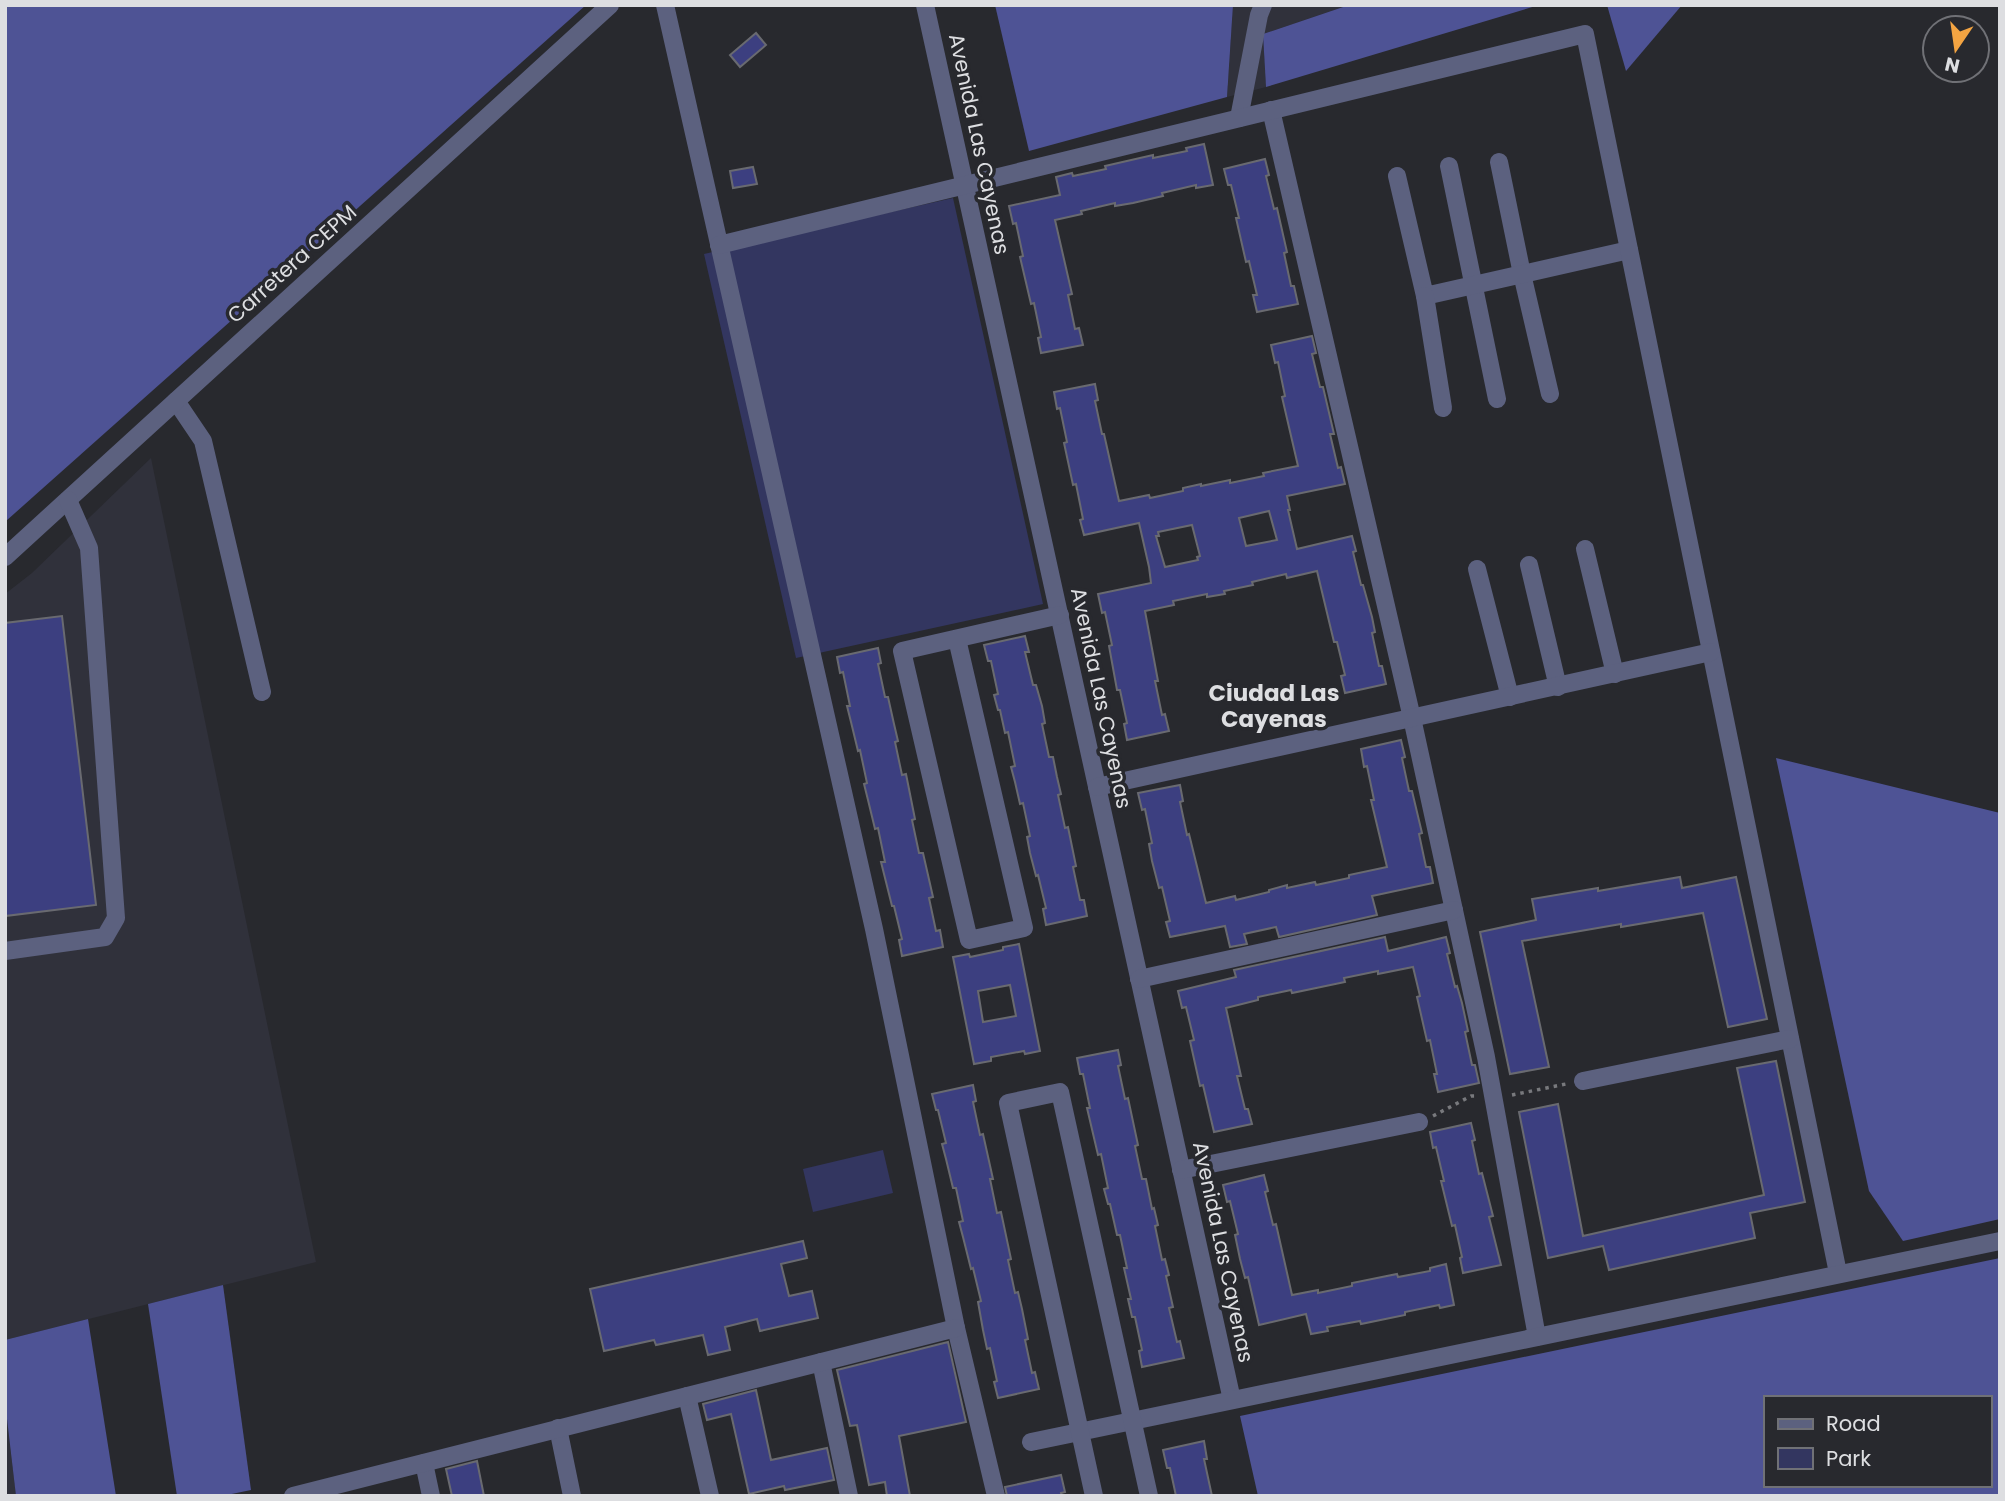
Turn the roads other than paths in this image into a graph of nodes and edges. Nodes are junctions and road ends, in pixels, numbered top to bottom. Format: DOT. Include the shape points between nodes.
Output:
graph roads {
  1 [pos="610,5"];
  2 [pos="665,5"];
  3 [pos="925,5"];
  4 [pos="1263,5"];
  5 [pos="1271,110"];
  6 [pos="1239,118"];
  7 [pos="1499,162"];
  8 [pos="1449,166"];
  9 [pos="1397,176"];
  10 [pos="965,185"];
  11 [pos="719,244"];
  12 [pos="1629,250"];
  13 [pos="1522,274"];
  14 [pos="1474,285"];
  15 [pos="1424,296"];
  16 [pos="1550,394"];
  17 [pos="1497,399"];
  18 [pos="176,401"];
  19 [pos="1443,408"];
  20 [pos="68,500"];
  21 [pos="1585,550"];
  22 [pos="5,557"];
  23 [pos="1529,565"];
  24 [pos="1477,569"];
  25 [pos="1060,615"];
  26 [pos="957,639"];
  27 [pos="1711,652"];
  28 [pos="1615,674"];
  29 [pos="1558,687"];
  30 [pos="262,692"];
  31 [pos="1510,697"];
  32 [pos="1412,718"];
  33 [pos="1097,787"];
  34 [pos="1454,910"];
  35 [pos="5,951"];
  36 [pos="1139,979"];
  37 [pos="1790,1039"];
  38 [pos="1583,1081"];
  39 [pos="1419,1122"];
  40 [pos="1181,1170"];
  41 [pos="2000,1241"];
  42 [pos="1838,1273"];
  43 [pos="956,1328"];
  44 [pos="1537,1337"];
  45 [pos="821,1362"];
  46 [pos="687,1396"];
  47 [pos="1232,1400"];
  48 [pos="1132,1421"];
  49 [pos="558,1428"];
  50 [pos="1080,1432"];
  51 [pos="1031,1442"];
  52 [pos="424,1462"];
  53 [pos="293,1496"];
  54 [pos="431,1496"];
  55 [pos="572,1496"];
  56 [pos="710,1496"];
  57 [pos="849,1496"];
  58 [pos="996,1496"];
  59 [pos="1094,1496"];
  60 [pos="1149,1496"];
  1 -- 18 [label="street, Carretera CEPM"];
  2 -- 11 [label="street"];
  3 -- 10 [label="street, Avenida Las Cayenas"];
  4 -- 6 [label="street"];
  5 -- 6 [label="street"];
  5 -- 12 [label="street" via="1585,34"];
  5 -- 32 [label="street"];
  6 -- 10 [label="street"];
  7 -- 13 [label="street"];
  8 -- 14 [label="street"];
  9 -- 15 [label="street"];
  10 -- 11 [label="street"];
  10 -- 25 [label="street, Avenida Las Cayenas"];
  11 -- 43 [label="street" via="874,929"];
  12 -- 13 [label="street"];
  12 -- 27 [label="street"];
  13 -- 14 [label="street"];
  13 -- 16 [label="street"];
  14 -- 15 [label="street"];
  14 -- 17 [label="street"];
  15 -- 19 [label="street"];
  18 -- 20 [label="street, Carretera CEPM"];
  18 -- 30 [label="street" via="204,441"];
  20 -- 22 [label="street, Carretera CEPM"];
  20 -- 35 [label="street" via="89,548 116,918 104,937"];
  21 -- 28 [label="street"];
  23 -- 29 [label="street"];
  24 -- 31 [label="street"];
  25 -- 26 [label="street"];
  25 -- 33 [label="street, Avenida Las Cayenas"];
  26 -- 26 [label="street" via="902,651 969,940 1024,928"];
  27 -- 28 [label="street"];
  27 -- 37 [label="street"];
  28 -- 29 [label="street"];
  29 -- 31 [label="street"];
  31 -- 32 [label="street"];
  32 -- 33 [label="street"];
  32 -- 34 [label="street"];
  33 -- 36 [label="street, Avenida Las Cayenas"];
  34 -- 36 [label="street"];
  34 -- 44 [label="street"];
  36 -- 40 [label="street, Avenida Las Cayenas"];
  37 -- 38 [label="street"];
  37 -- 42 [label="street"];
  39 -- 40 [label="street"];
  40 -- 47 [label="street, Avenida Las Cayenas"];
  41 -- 42 [label="street"];
  42 -- 44 [label="street"];
  43 -- 45 [label="street"];
  43 -- 58 [label="street"];
  44 -- 47 [label="street"];
  45 -- 46 [label="street"];
  45 -- 57 [label="street"];
  46 -- 49 [label="street"];
  46 -- 56 [label="street"];
  47 -- 48 [label="street"];
  48 -- 50 [label="street"];
  48 -- 50 [label="street" via="1060,1092 1008,1103"];
  48 -- 60 [label="street"];
  49 -- 52 [label="street"];
  49 -- 55 [label="street"];
  50 -- 51 [label="street"];
  50 -- 59 [label="street"];
  52 -- 53 [label="street"];
  52 -- 54 [label="street"];
}
